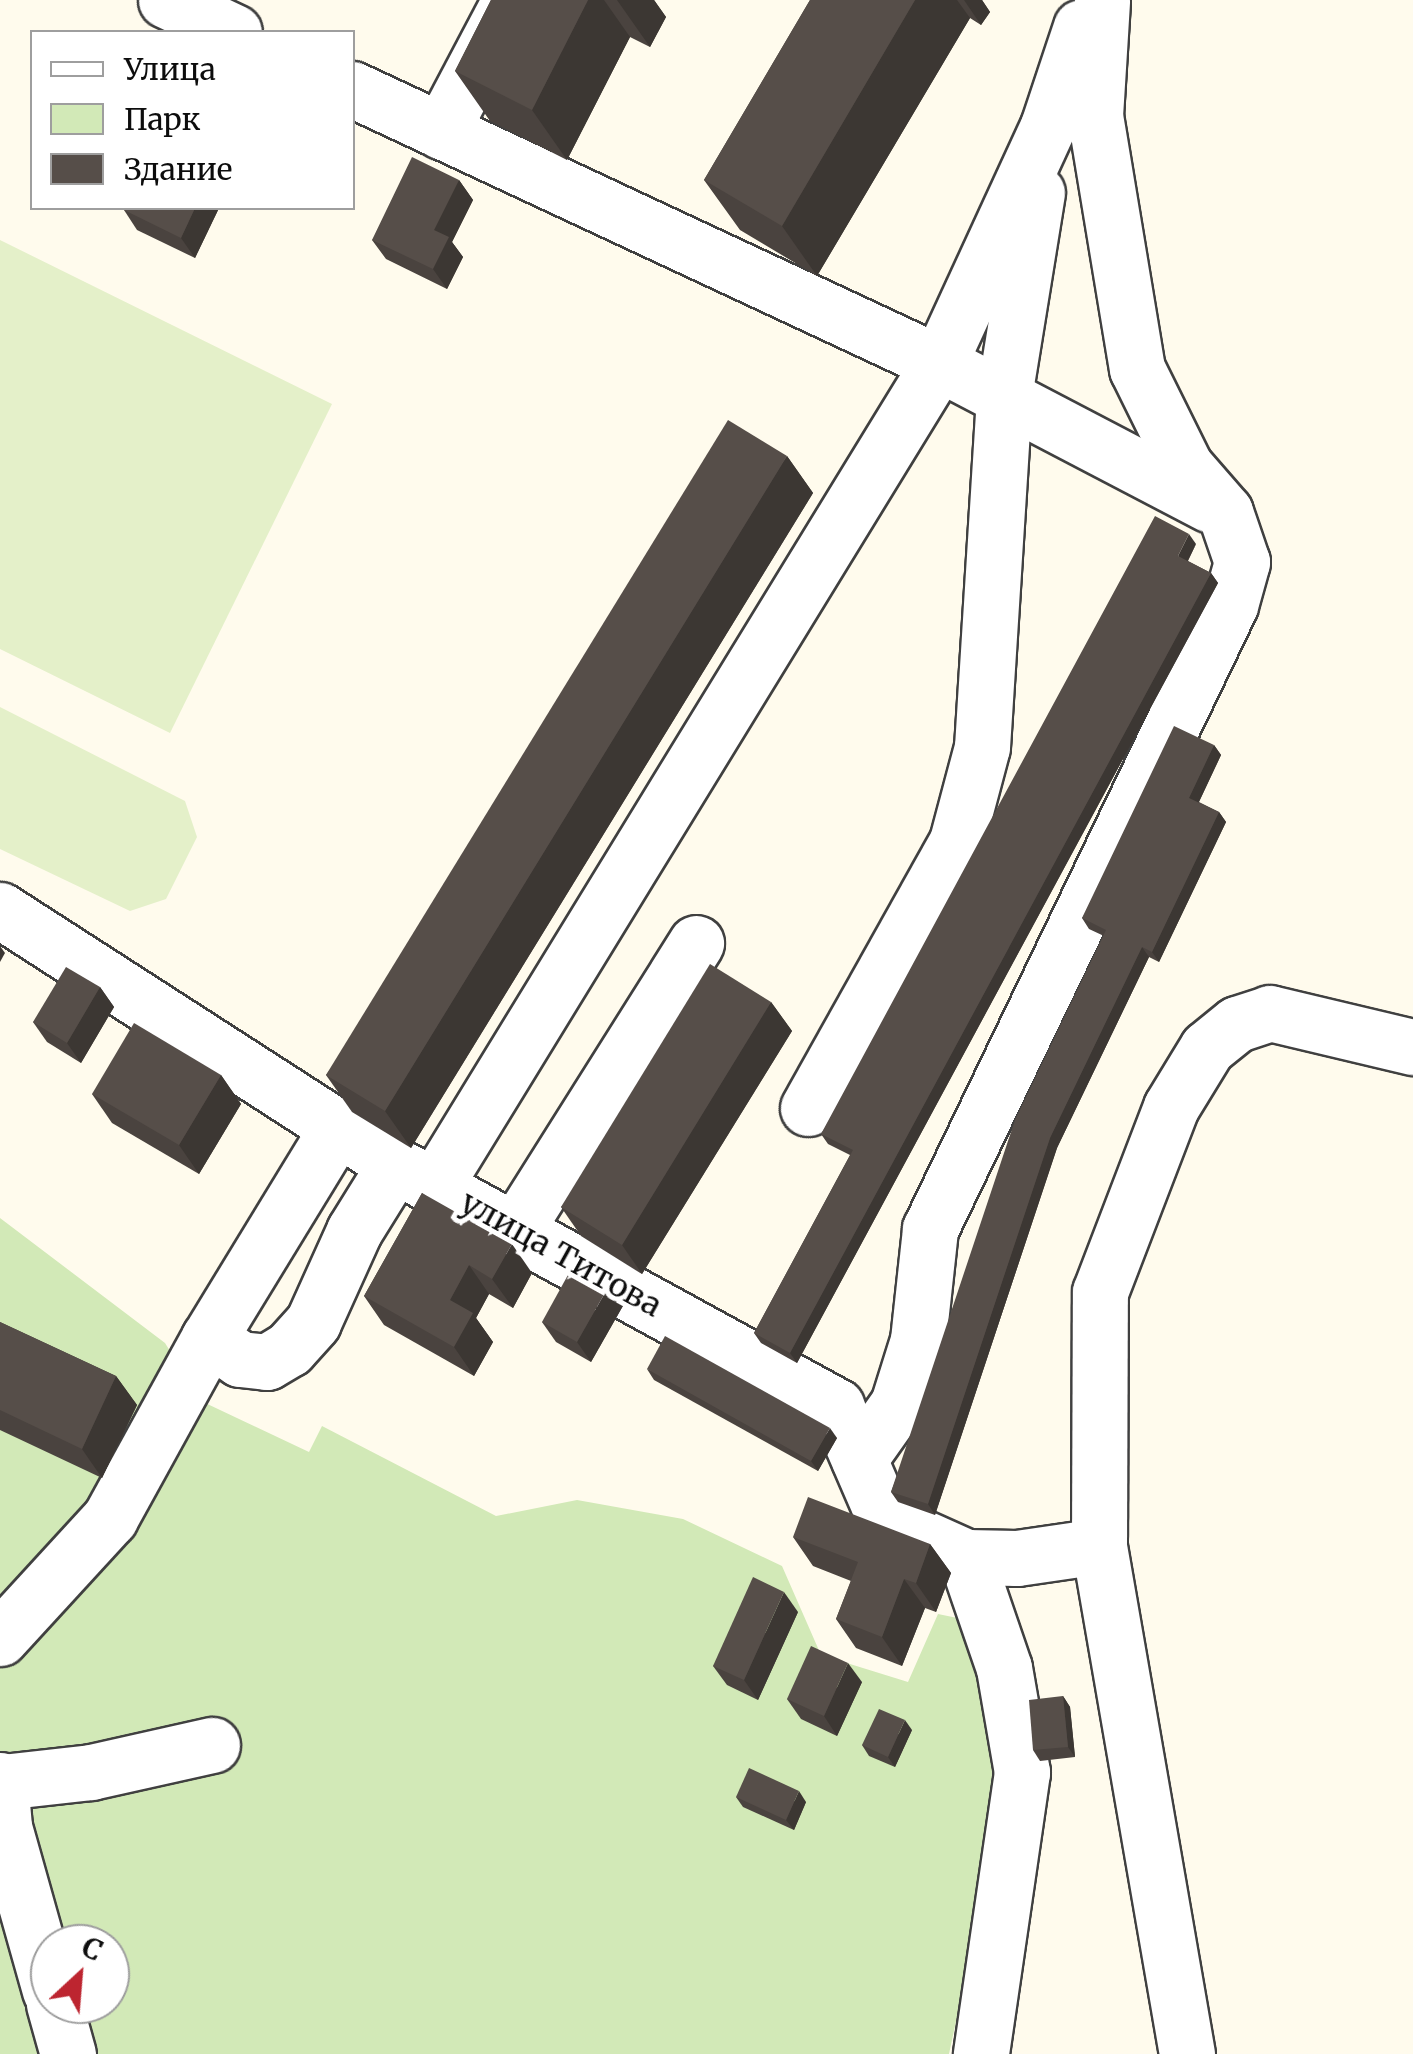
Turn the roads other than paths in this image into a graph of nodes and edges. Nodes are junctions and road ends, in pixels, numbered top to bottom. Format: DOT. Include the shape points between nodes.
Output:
graph roads {
  1 [pos="166,0"];
  2 [pos="510,0"];
  3 [pos="1090,0"];
  4 [pos="1102,0"];
  5 [pos="230,30"];
  6 [pos="355,90"];
  7 [pos="1048,126"];
  8 [pos="441,132"];
  9 [pos="728,198"];
  10 [pos="698,248"];
  11 [pos="938,363"];
  12 [pos="1004,396"];
  13 [pos="1225,512"];
  14 [pos="0,910"];
  15 [pos="696,942"];
  16 [pos="1413,1047"];
  17 [pos="808,1108"];
  18 [pos="337,1128"];
  19 [pos="415,1175"];
  20 [pos="516,1229"];
  21 [pos="209,1338"];
  22 [pos="859,1459"];
  23 [pos="1099,1546"];
  24 [pos="966,1557"];
  25 [pos="0,1638"];
  26 [pos="212,1745"];
  27 [pos="1,1781"];
  28 [pos="31,1924"];
  29 [pos="60,2024"];
  30 [pos="68,2054"];
  31 [pos="980,2054"];
  32 [pos="1187,2054"];
  1 -- 5 [label="street"];
  2 -- 8 [label="street"];
  3 -- 7 [label="street"];
  4 -- 13 [label="street" via="1095,116 1137,369 1185,466"];
  6 -- 8 [label="street"];
  7 -- 11 [label="street"];
  7 -- 12 [label="street"];
  8 -- 10 [label="street"];
  9 -- 10 [label="street"];
  10 -- 11 [label="street"];
  11 -- 12 [label="street"];
  11 -- 19 [label="street"];
  12 -- 13 [label="street"];
  12 -- 17 [label="street" via="982,747 957,840"];
  13 -- 22 [label="street" via="1242,562 1230,605 930,1229 918,1340 898,1404"];
  14 -- 18 [label="street, улица Титова"];
  15 -- 20 [label="street"];
  16 -- 23 [label="street" via="1270,1013 1238,1024 1206,1048 1172,1107 1100,1292"];
  18 -- 19 [label="street, улица Титова"];
  18 -- 21 [label="street"];
  19 -- 20 [label="street, улица Титова"];
  19 -- 21 [label="street" via="354,1231 312,1322 289,1349 267,1362 240,1359"];
  20 -- 22 [label="street, улица Титова" via="836,1406"];
  21 -- 25 [label="street" via="110,1518 86,1552"];
  22 -- 24 [label="street, улица Титова" via="879,1506 906,1530"];
  23 -- 24 [label="street, улица Титова" via="1018,1558"];
  23 -- 32 [label="street"];
  24 -- 31 [label="street" via="1004,1668 1022,1772"];
  26 -- 27 [label="street" via="91,1772"];
  27 -- 28 [label="street" via="4,1827"];
  29 -- 30 [label="street"];
}
